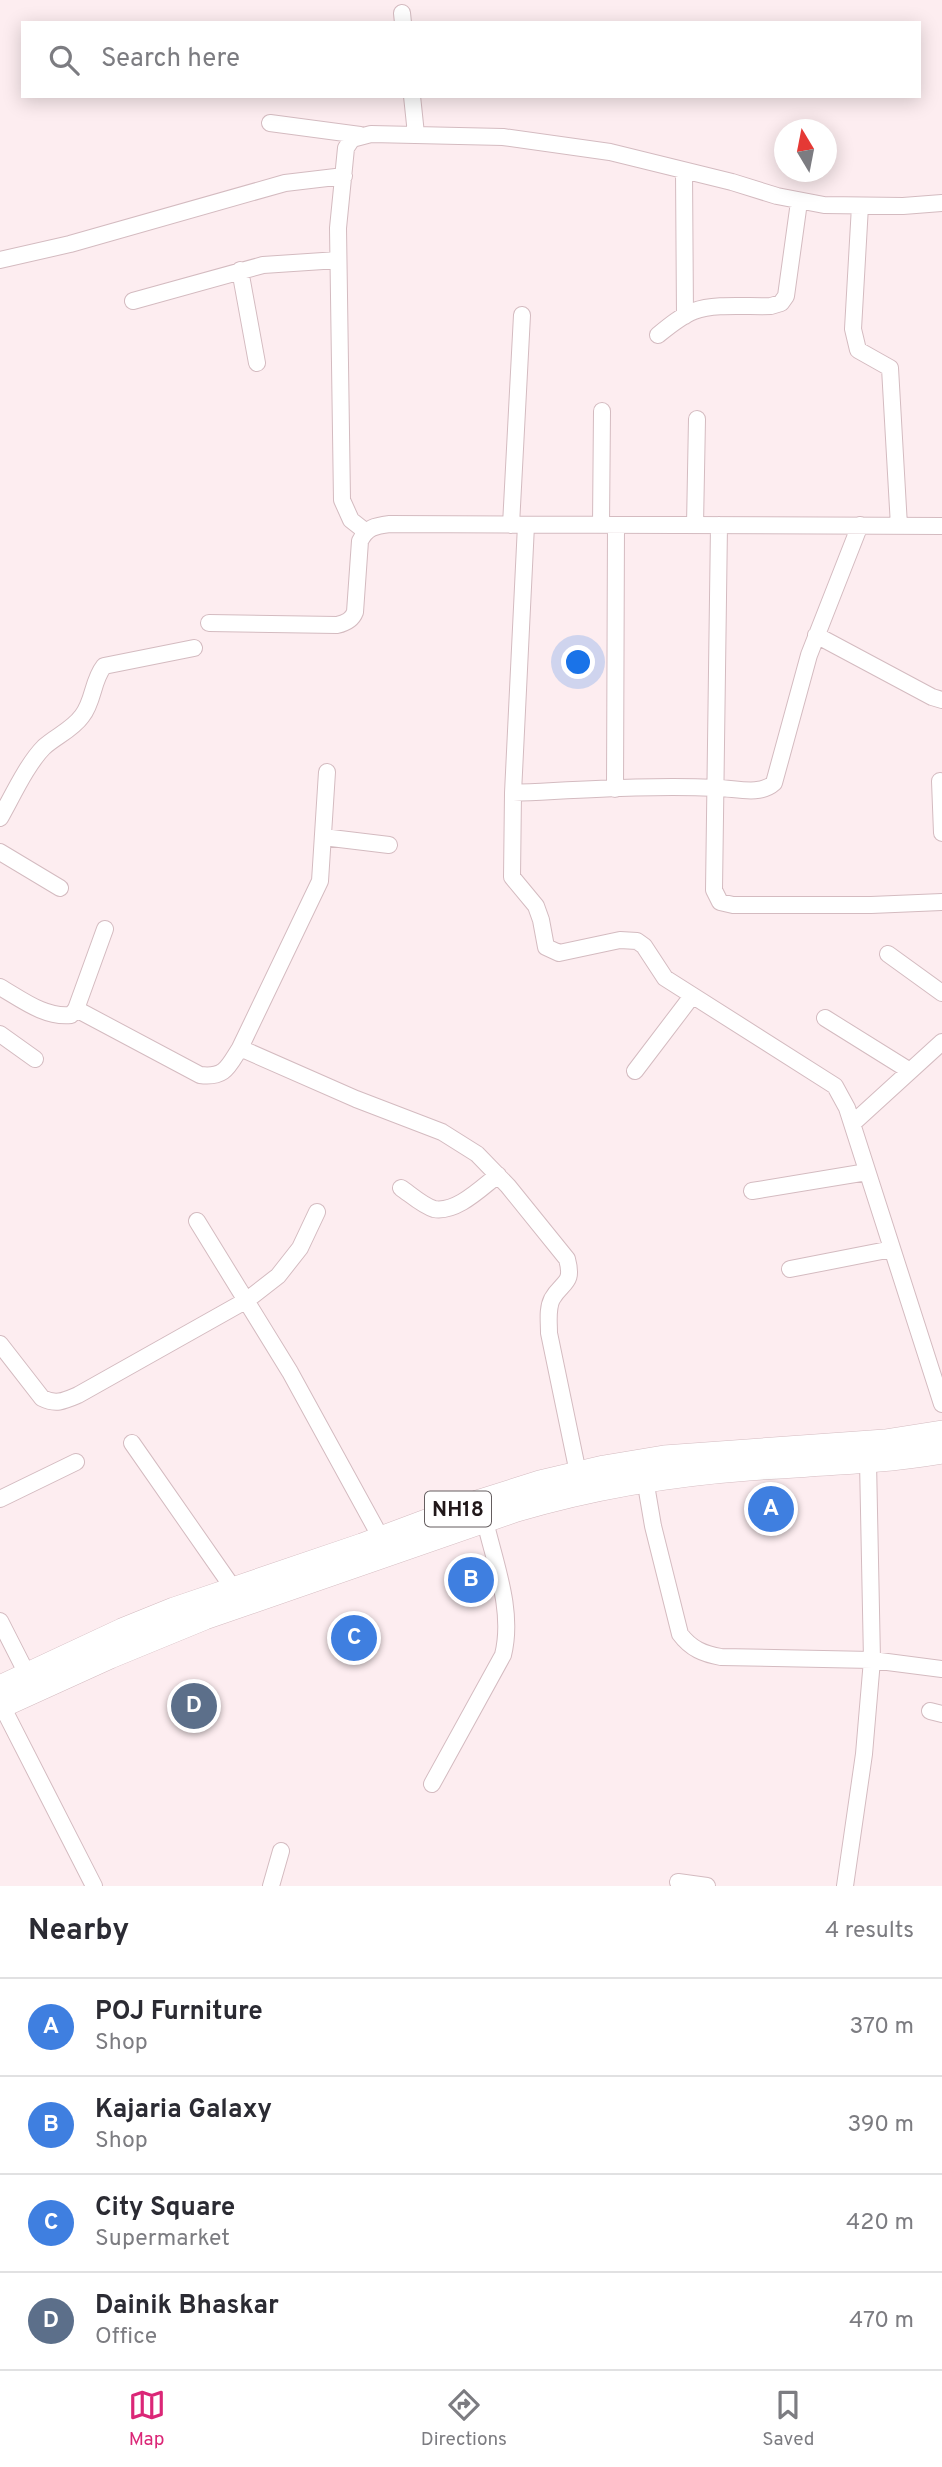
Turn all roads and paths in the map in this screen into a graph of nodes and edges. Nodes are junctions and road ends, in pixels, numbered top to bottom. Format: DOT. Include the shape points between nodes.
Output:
graph roads {
  1 [pos="412,98"];
  2 [pos="270,123"];
  3 [pos="416,134"];
  4 [pos="360,135"];
  5 [pos="684,171"];
  6 [pos="344,176"];
  7 [pos="799,202"];
  8 [pos="942,203"];
  9 [pos="860,206"];
  10 [pos="0,260"];
  11 [pos="338,260"];
  12 [pos="240,270"];
  13 [pos="133,301"];
  14 [pos="522,315"];
  15 [pos="685,316"];
  16 [pos="658,335"];
  17 [pos="257,363"];
  18 [pos="602,411"];
  19 [pos="697,419"];
  20 [pos="519,525"];
  21 [pos="609,525"];
  22 [pos="695,525"];
  23 [pos="719,525"];
  24 [pos="860,525"];
  25 [pos="899,526"];
  26 [pos="942,526"];
  27 [pos="365,531"];
  28 [pos="209,623"];
  29 [pos="816,635"];
  30 [pos="194,648"];
  31 [pos="942,700"];
  32 [pos="327,772"];
  33 [pos="940,780"];
  34 [pos="716,788"];
  35 [pos="615,789"];
  36 [pos="513,793"];
  37 [pos="0,818"];
  38 [pos="942,833"];
  39 [pos="323,837"];
  40 [pos="389,845"];
  41 [pos="0,852"];
  42 [pos="60,888"];
  43 [pos="942,902"];
  44 [pos="105,929"];
  45 [pos="888,954"];
  46 [pos="0,986"];
  47 [pos="942,993"];
  48 [pos="692,996"];
  49 [pos="76,1009"];
  50 [pos="825,1018"];
  51 [pos="0,1034"];
  52 [pos="942,1042"];
  53 [pos="240,1048"];
  54 [pos="35,1059"];
  55 [pos="635,1071"];
  56 [pos="910,1071"];
  57 [pos="852,1124"];
  58 [pos="867,1172"];
  59 [pos="498,1175"];
  60 [pos="401,1188"];
  61 [pos="752,1191"];
  62 [pos="317,1212"];
  63 [pos="197,1221"];
  64 [pos="892,1250"];
  65 [pos="790,1269"];
  66 [pos="247,1300"];
  67 [pos="0,1344"];
  68 [pos="942,1404"];
  69 [pos="942,1432"];
  70 [pos="132,1443"];
  71 [pos="942,1452"];
  72 [pos="868,1461"];
  73 [pos="76,1462"];
  74 [pos="578,1473"];
  75 [pos="645,1479"];
  76 [pos="0,1499"];
  77 [pos="485,1521"];
  78 [pos="382,1538"];
  79 [pos="233,1588"];
  80 [pos="0,1620"];
  81 [pos="873,1660"];
  82 [pos="942,1669"];
  83 [pos="27,1674"];
  84 [pos="1,1700"];
  85 [pos="432,1784"];
  86 [pos="281,1851"];
  87 [pos="678,1882"];
  88 [pos="94,1886"];
  89 [pos="271,1886"];
  90 [pos="707,1886"];
  91 [pos="845,1886"];
  1 -- 3 [label="street"];
  2 -- 4 [label="street"];
  3 -- 4 [label="street"];
  3 -- 5 [label="street" via="532,140 610,152"];
  4 -- 6 [label="street" via="346,148"];
  5 -- 7 [label="street"];
  5 -- 15 [label="street"];
  6 -- 10 [label="street" via="285,183"];
  6 -- 11 [label="street"];
  7 -- 9 [label="street"];
  7 -- 15 [label="street" via="786,296 781,303 706,308"];
  8 -- 9 [label="street"];
  9 -- 25 [label="street" via="853,329 858,350 890,368"];
  11 -- 12 [label="street"];
  11 -- 27 [label="street" via="342,500 346,513"];
  12 -- 13 [label="street"];
  12 -- 17 [label="street"];
  14 -- 20 [label="street"];
  15 -- 16 [label="street"];
  18 -- 21 [label="street"];
  19 -- 22 [label="street"];
  20 -- 21 [label="street"];
  20 -- 27 [label="street" via="390,524"];
  20 -- 36 [label="street"];
  21 -- 22 [label="street"];
  21 -- 35 [label="street"];
  22 -- 23 [label="street"];
  23 -- 24 [label="street"];
  23 -- 34 [label="street"];
  24 -- 25 [label="street"];
  24 -- 29 [label="street"];
  25 -- 26 [label="street"];
  27 -- 28 [label="street" via="360,541 355,612 346,623"];
  29 -- 31 [label="street"];
  29 -- 34 [label="street" via="774,783 757,790"];
  30 -- 37 [label="street" via="104,666 82,716 42,749"];
  32 -- 39 [label="street"];
  33 -- 38 [label="street"];
  34 -- 35 [label="street"];
  34 -- 43 [label="street" via="713,890 720,902"];
  35 -- 36 [label="street"];
  36 -- 48 [label="street" via="512,877 536,906 546,947 559,953 620,940 637,941 665,978"];
  39 -- 40 [label="street"];
  39 -- 53 [label="street" via="320,881 314,897"];
  41 -- 42 [label="street"];
  44 -- 49 [label="street"];
  45 -- 47 [label="street"];
  46 -- 49 [label="street" via="38,1009 61,1016 71,1016"];
  48 -- 55 [label="street"];
  48 -- 57 [label="street" via="835,1086"];
  49 -- 53 [label="street" via="200,1075 225,1071"];
  50 -- 56 [label="street"];
  51 -- 54 [label="street"];
  52 -- 56 [label="street"];
  53 -- 59 [label="street" via="443,1132 477,1154"];
  56 -- 57 [label="street"];
  57 -- 58 [label="street"];
  58 -- 61 [label="street"];
  58 -- 64 [label="street"];
  59 -- 60 [label="street" via="445,1209 433,1209"];
  59 -- 74 [label="street" via="567,1259 570,1272 567,1283 553,1297 549,1333"];
  62 -- 66 [label="street" via="288,1265"];
  63 -- 66 [label="street"];
  64 -- 65 [label="street"];
  64 -- 68 [label="street"];
  66 -- 67 [label="street" via="60,1402 42,1398"];
  66 -- 78 [label="street"];
  69 -- 74 [label="highway, NH18" via="885,1441 664,1457"];
  70 -- 79 [label="street"];
  71 -- 72 [label="highway, NH18"];
  72 -- 75 [label="highway, NH18"];
  72 -- 81 [label="street"];
  73 -- 76 [label="street"];
  74 -- 78 [label="highway, NH18" via="490,1498"];
  75 -- 77 [label="highway, NH18" via="558,1498"];
  75 -- 81 [label="street" via="656,1539 680,1634 686,1642 704,1654 721,1657"];
  77 -- 84 [label="highway, NH18" via="205,1618"];
  77 -- 85 [label="street" via="507,1615 507,1638 503,1655"];
  78 -- 79 [label="highway, NH18"];
  79 -- 83 [label="highway, NH18" via="122,1630"];
  80 -- 83 [label="street"];
  81 -- 82 [label="street"];
  81 -- 91 [label="street"];
  83 -- 84 [label="highway, NH18"];
  84 -- 88 [label="street"];
  86 -- 89 [label="street"];
  87 -- 90 [label="street"];
}
